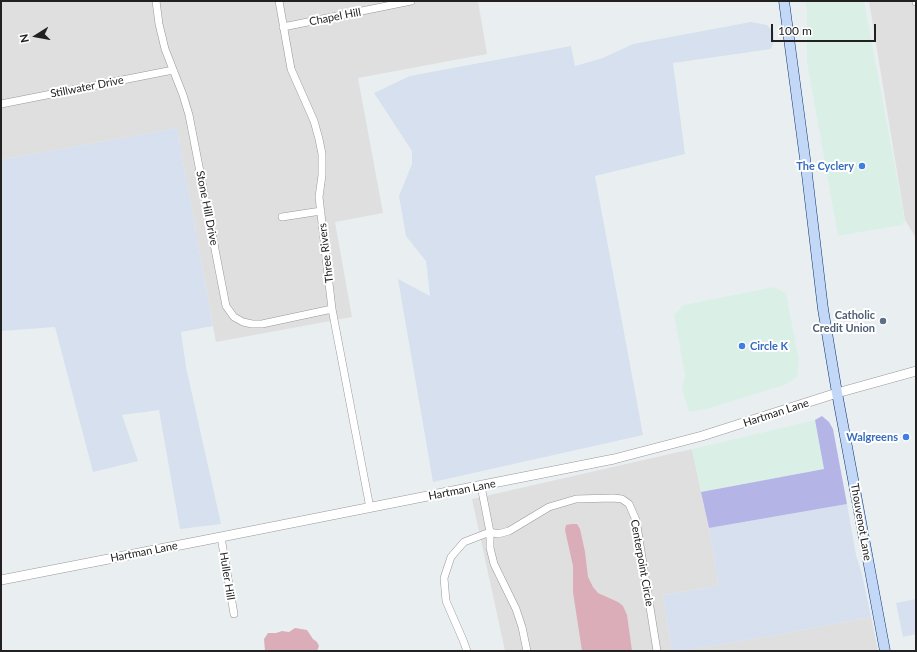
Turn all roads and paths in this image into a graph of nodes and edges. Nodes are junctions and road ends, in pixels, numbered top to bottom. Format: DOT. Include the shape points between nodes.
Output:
graph roads {
  1 [pos="156,1"];
  2 [pos="279,1"];
  3 [pos="411,1"];
  4 [pos="784,1"];
  5 [pos="283,28"];
  6 [pos="173,70"];
  7 [pos="1,104"];
  8 [pos="321,211"];
  9 [pos="282,217"];
  10 [pos="332,309"];
  11 [pos="916,371"];
  12 [pos="837,393"];
  13 [pos="481,486"];
  14 [pos="370,508"];
  15 [pos="490,532"];
  16 [pos="221,538"];
  17 [pos="1,580"];
  18 [pos="234,614"];
  19 [pos="466,651"];
  20 [pos="527,651"];
  21 [pos="657,651"];
  22 [pos="885,651"];
  1 -- 6 [label="street, Stone Hill Drive" via="159,24"];
  2 -- 5 [label="street, Three Rivers"];
  3 -- 5 [label="street, Chapel Hill"];
  4 -- 12 [label="main road, Thouvenot Lane"];
  5 -- 8 [label="street, Three Rivers" via="291,69 314,121 319,139 322,154 319,197"];
  6 -- 7 [label="street, Stillwater Drive"];
  6 -- 10 [label="street, Stone Hill Drive" via="190,115 226,306 234,317 252,324"];
  8 -- 9 [label="street"];
  8 -- 10 [label="street, Three Rivers"];
  10 -- 14 [label="street, Three Rivers"];
  11 -- 12 [label="street, Hartman Lane"];
  12 -- 13 [label="street, Hartman Lane" via="676,443"];
  12 -- 22 [label="main road, Thouvenot Lane"];
  13 -- 14 [label="street, Hartman Lane"];
  13 -- 15 [label="street"];
  14 -- 16 [label="street, Hartman Lane"];
  15 -- 19 [label="street" via="464,542 451,557 444,578 446,601"];
  15 -- 20 [label="street" via="494,564 516,609"];
  15 -- 21 [label="street, Centerpoint Circle" via="509,532 549,507 576,499 622,499 629,504 636,520"];
  16 -- 17 [label="street, Hartman Lane"];
  16 -- 18 [label="street, Huller Hill"];
}
